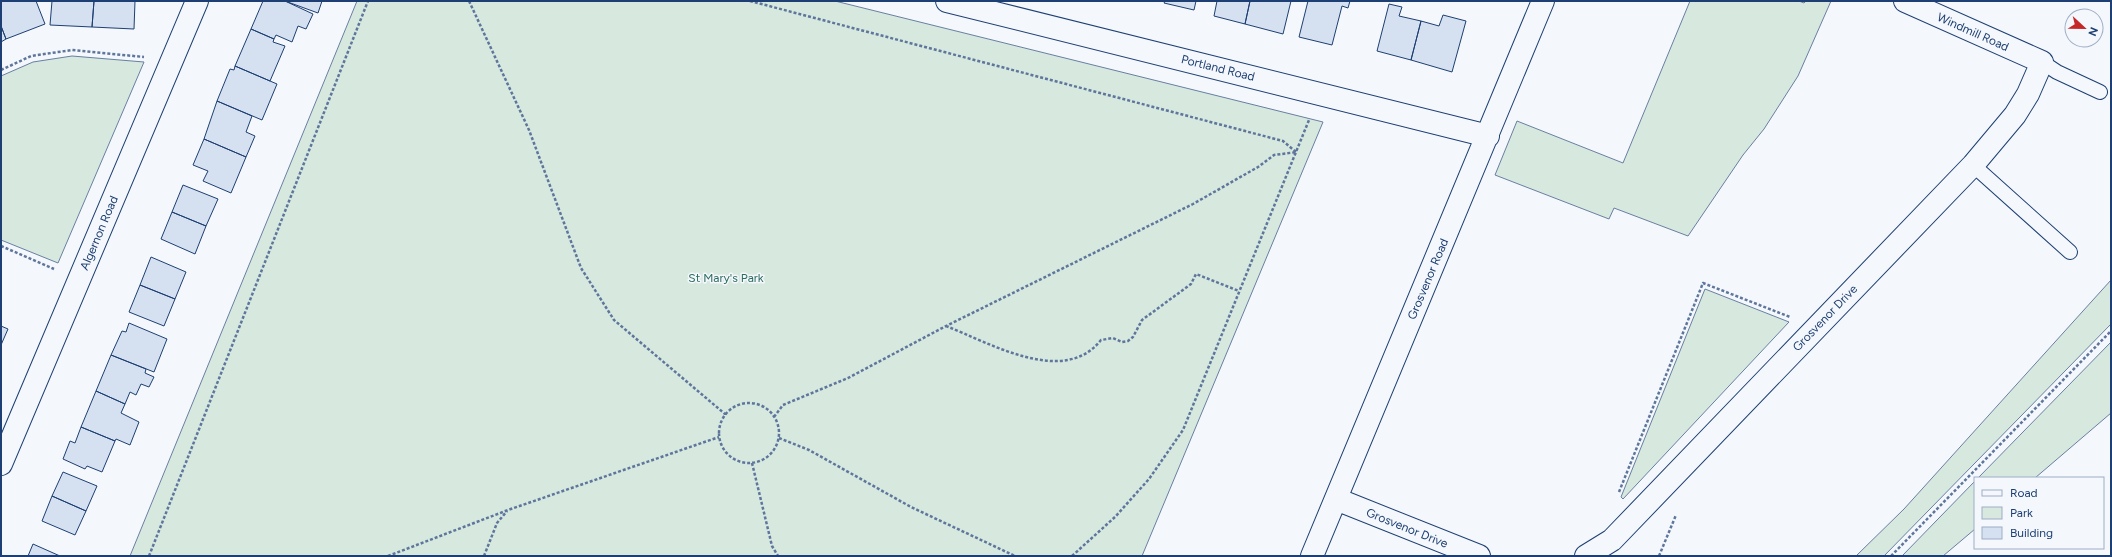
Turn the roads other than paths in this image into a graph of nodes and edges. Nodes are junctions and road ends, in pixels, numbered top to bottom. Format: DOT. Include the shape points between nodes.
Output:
graph roads {
  1 [pos="197,1"];
  2 [pos="947,1"];
  3 [pos="1543,1"];
  4 [pos="1905,1"];
  5 [pos="2042,62"];
  6 [pos="2100,92"];
  7 [pos="1488,136"];
  8 [pos="1973,165"];
  9 [pos="2070,252"];
  10 [pos="1,464"];
  11 [pos="1336,499"];
  12 [pos="1312,556"];
  13 [pos="1479,556"];
  14 [pos="1586,556"];
  1 -- 10 [label="street, Algernon Road"];
  2 -- 7 [label="street, Portland Road"];
  3 -- 7 [label="street, Grosvenor Road"];
  4 -- 5 [label="street, Windmill Road"];
  5 -- 6 [label="lane"];
  5 -- 8 [label="street, Grosvenor Drive" via="2028,94 2015,115"];
  7 -- 11 [label="street, Grosvenor Road"];
  8 -- 9 [label="lane"];
  8 -- 14 [label="street, Grosvenor Drive" via="1612,540"];
  11 -- 12 [label="street, Grosvenor Road"];
  11 -- 13 [label="street, Grosvenor Drive"];
}
